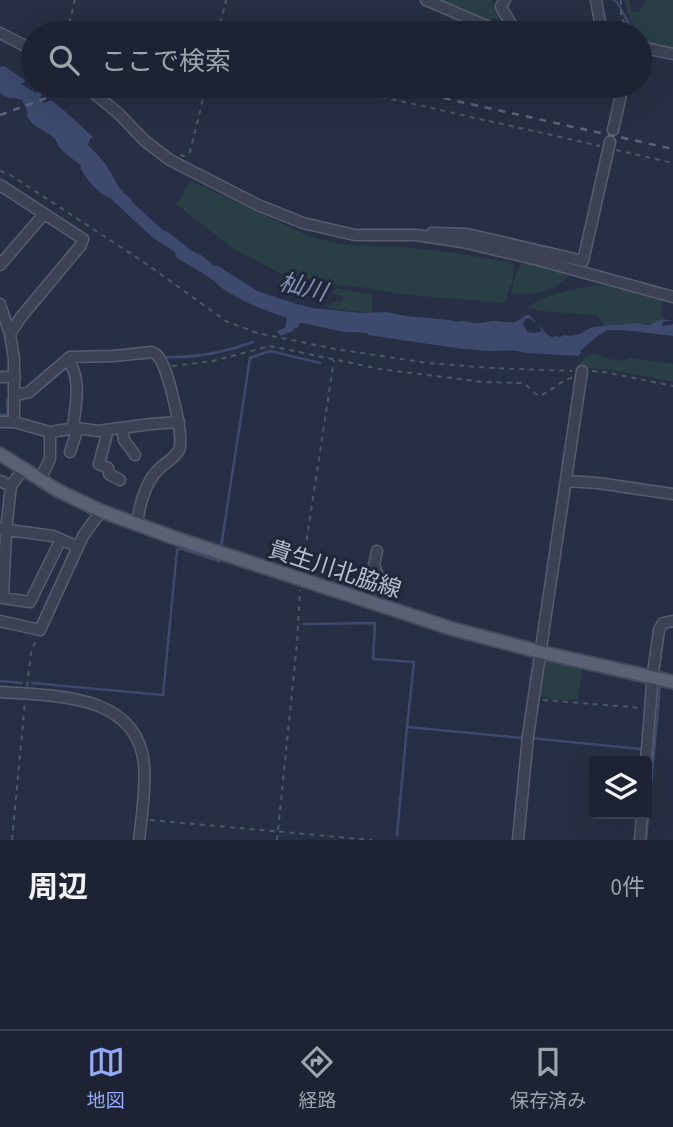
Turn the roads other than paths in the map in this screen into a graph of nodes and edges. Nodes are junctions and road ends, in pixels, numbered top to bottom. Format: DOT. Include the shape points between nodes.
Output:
graph roads {
  1 [pos="426,0"];
  2 [pos="505,0"];
  3 [pos="596,0"];
  4 [pos="475,21"];
  5 [pos="509,21"];
  6 [pos="600,21"];
  7 [pos="0,33"];
  8 [pos="21,44"];
  9 [pos="652,50"];
  10 [pos="673,54"];
  11 [pos="100,98"];
  12 [pos="620,98"];
  13 [pos="613,130"];
  14 [pos="610,145"];
  15 [pos="1,186"];
  16 [pos="44,214"];
  17 [pos="416,235"];
  18 [pos="0,265"];
  19 [pos="673,298"];
  20 [pos="0,304"];
  21 [pos="10,334"];
  22 [pos="67,359"];
  23 [pos="581,375"];
  24 [pos="0,377"];
  25 [pos="15,377"];
  26 [pos="15,399"];
  27 [pos="0,422"];
  28 [pos="14,422"];
  29 [pos="180,422"];
  30 [pos="122,428"];
  31 [pos="75,429"];
  32 [pos="108,430"];
  33 [pos="50,432"];
  34 [pos="70,452"];
  35 [pos="0,454"];
  36 [pos="135,455"];
  37 [pos="23,469"];
  38 [pos="40,480"];
  39 [pos="120,480"];
  40 [pos="0,481"];
  41 [pos="566,481"];
  42 [pos="11,486"];
  43 [pos="673,494"];
  44 [pos="101,511"];
  45 [pos="137,525"];
  46 [pos="3,530"];
  47 [pos="61,539"];
  48 [pos="78,547"];
  49 [pos="377,551"];
  50 [pos="380,606"];
  51 [pos="0,621"];
  52 [pos="673,621"];
  53 [pos="541,652"];
  54 [pos="653,677"];
  55 [pos="673,682"];
  56 [pos="0,692"];
  57 [pos="646,756"];
  58 [pos="642,819"];
  59 [pos="139,840"];
  60 [pos="518,840"];
  61 [pos="640,840"];
  1 -- 4 [label="street"];
  2 -- 5 [label="street" via="501,6"];
  3 -- 6 [label="street"];
  7 -- 8 [label="street"];
  9 -- 10 [label="street"];
  11 -- 17 [label="street" via="170,160 258,205 327,229"];
  12 -- 13 [label="street"];
  14 -- 17 [label="street" via="583,261 467,234"];
  15 -- 16 [label="street"];
  16 -- 18 [label="street"];
  16 -- 21 [label="street" via="83,239"];
  17 -- 19 [label="street" via="538,260"];
  20 -- 21 [label="street"];
  21 -- 25 [label="street"];
  22 -- 26 [label="street"];
  22 -- 29 [label="street" via="152,352 164,367"];
  22 -- 31 [label="street" via="74,367 77,385"];
  23 -- 41 [label="street"];
  24 -- 25 [label="street"];
  25 -- 26 [label="street"];
  26 -- 28 [label="street"];
  27 -- 28 [label="street"];
  28 -- 33 [label="street"];
  29 -- 30 [label="street"];
  29 -- 45 [label="street" via="180,448 153,476 140,503"];
  30 -- 32 [label="street"];
  30 -- 36 [label="street"];
  31 -- 32 [label="street"];
  31 -- 33 [label="street"];
  31 -- 34 [label="street"];
  32 -- 39 [label="street" via="99,464"];
  33 -- 38 [label="street" via="50,459"];
  35 -- 37 [label="main road, 貴生川北脇線"];
  37 -- 38 [label="main road, 貴生川北脇線"];
  37 -- 42 [label="street"];
  38 -- 44 [label="main road, 貴生川北脇線"];
  40 -- 42 [label="street"];
  41 -- 43 [label="street"];
  41 -- 53 [label="street"];
  42 -- 46 [label="street"];
  44 -- 45 [label="main road, 貴生川北脇線"];
  44 -- 48 [label="street"];
  45 -- 50 [label="main road, 貴生川北脇線"];
  46 -- 47 [label="street"];
  46 -- 47 [label="street" via="4,598 30,602"];
  47 -- 48 [label="street"];
  48 -- 51 [label="street" via="40,630"];
  49 -- 50 [label="street" via="374,565 380,581"];
  50 -- 53 [label="main road, 貴生川北脇線"];
  52 -- 54 [label="street" via="661,625"];
  53 -- 54 [label="main road, 貴生川北脇線"];
  53 -- 60 [label="street" via="527,736"];
  54 -- 55 [label="main road, 貴生川北脇線"];
  54 -- 57 [label="street"];
  56 -- 59 [label="street" via="96,704 125,722 142,751 144,767"];
  58 -- 61 [label="street"];
}
